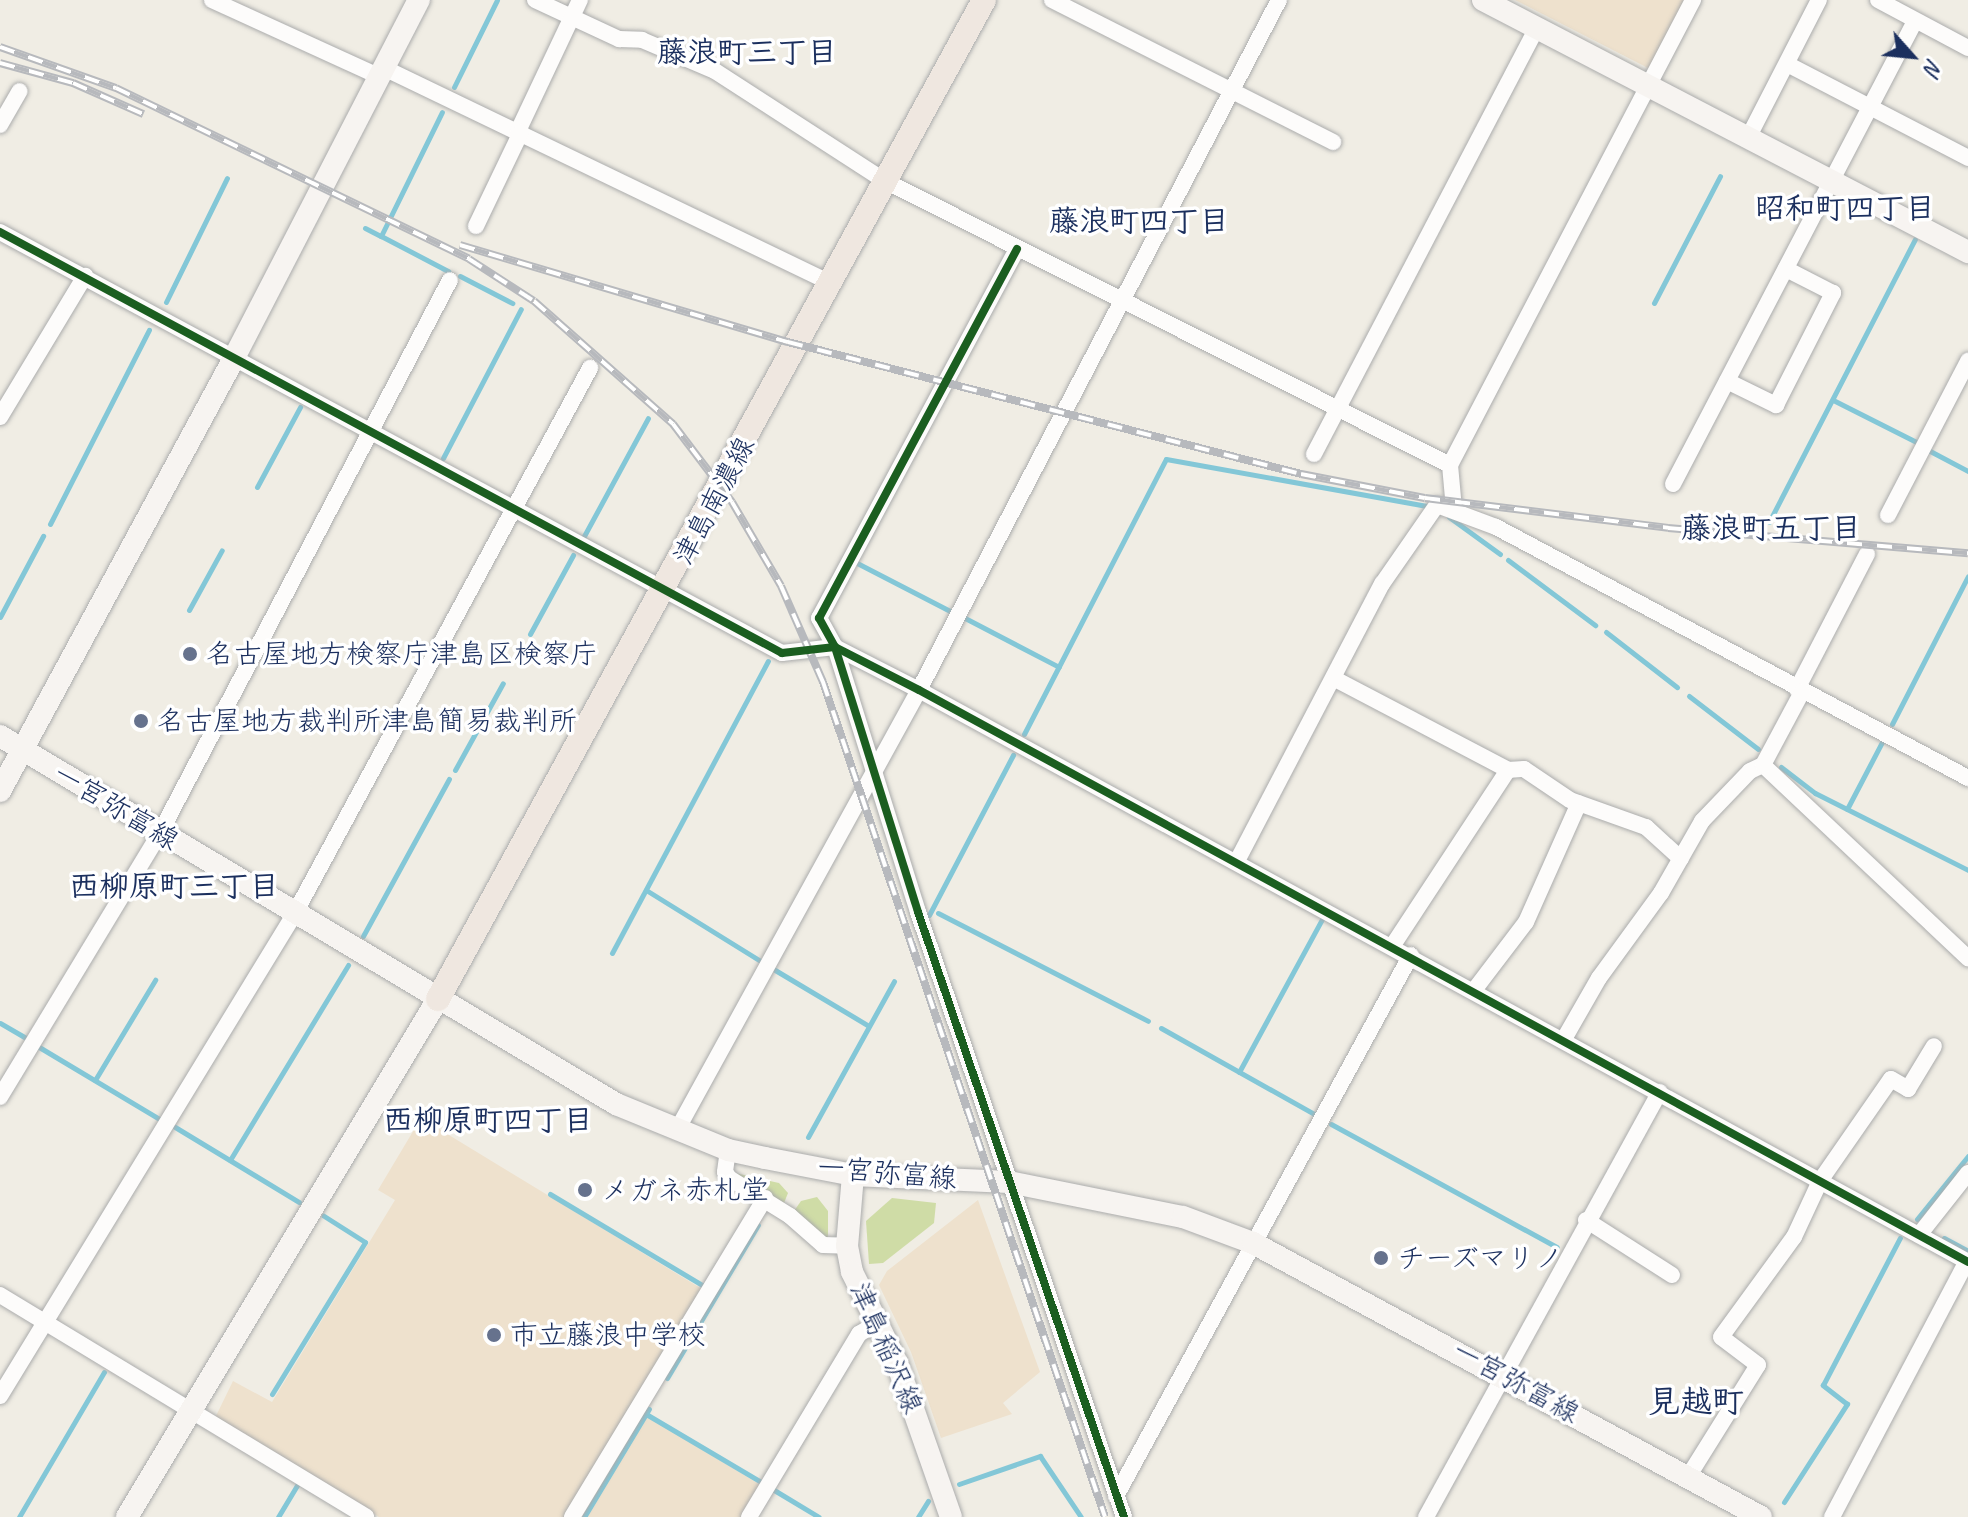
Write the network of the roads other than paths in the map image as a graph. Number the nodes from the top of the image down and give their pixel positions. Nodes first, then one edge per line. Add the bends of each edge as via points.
1 (212, 0) edge
2 (419, 0) edge
3 (535, 0) edge
4 (580, 0) edge
5 (984, 0) edge
6 (1052, 0) edge
7 (1279, 0) edge
8 (1483, 0) edge
9 (1693, 0) edge
10 (1819, 0) edge
11 (1878, 0) edge
12 (571, 16) junction
13 (1915, 21) junction
14 (1537, 28) junction
15 (1968, 48) edge
16 (1787, 64) junction
17 (382, 73) junction
18 (1649, 87) junction
19 (1231, 90) junction
20 (20, 91) dead end
21 (1869, 107) junction
22 (0, 125) edge
23 (519, 132) junction
24 (1748, 138) junction
25 (1333, 142) dead end
26 (1968, 158) edge
27 (885, 181) junction
28 (1831, 181) junction
29 (476, 226) dead end
30 (0, 232) edge
31 (1017, 249) junction
32 (1968, 252) edge
33 (1786, 269) junction
34 (85, 276) junction
35 (450, 280) dead end
36 (831, 283) junction
37 (1121, 302) junction
38 (234, 358) junction
39 (1968, 361) edge
40 (590, 368) dead end
41 (1727, 381) junction
42 (1338, 409) junction
43 (0, 417) edge
44 (371, 433) junction
45 (1314, 454) dead end
46 (1450, 465) junction
47 (1673, 484) dead end
48 (513, 508) junction
49 (1454, 509) junction
50 (1888, 515) dead end
51 (1867, 554) dead end
52 (664, 592) junction
53 (835, 647) junction
54 (1335, 679) junction
55 (919, 690) junction
56 (1800, 691) junction
57 (0, 736) edge
58 (24, 751) junction
59 (1763, 765) junction
60 (1508, 770) junction
61 (873, 773) junction
62 (1968, 778) edge
63 (0, 791) edge
64 (1579, 803) junction
65 (160, 833) junction
66 (1681, 859) junction
67 (1237, 861) junction
68 (295, 913) junction
69 (1393, 945) junction
70 (1411, 955) junction
71 (1968, 958) edge
72 (1475, 989) junction
73 (438, 999) junction
74 (1564, 1039) junction
75 (1934, 1046) dead end
76 (1660, 1092) junction
77 (0, 1097) edge
78 (677, 1130) junction
79 (728, 1150) junction
80 (1968, 1173) edge
81 (853, 1175) junction
82 (1820, 1181) junction
83 (1009, 1182) junction
84 (765, 1198) junction
85 (1586, 1220) junction
86 (1919, 1235) junction
87 (1253, 1243) junction
88 (847, 1246) junction
89 (1968, 1262) edge
90 (1672, 1275) dead end
91 (0, 1295) edge
92 (45, 1322) junction
93 (878, 1322) junction
94 (1502, 1375) junction
95 (0, 1396) edge
96 (190, 1413) junction
97 (1688, 1477) junction
98 (1116, 1496) junction
99 (127, 1517) edge
100 (366, 1517) edge
101 (572, 1517) edge
102 (749, 1517) edge
103 (951, 1517) edge
104 (1124, 1517) edge
105 (1426, 1517) edge
106 (1761, 1517) edge
107 (1832, 1517) edge

1 - 17 street
2 - 17 main road
3 - 12 street
4 - 12 street
5 - 27 main road, 津島南濃線
6 - 19 street
7 - 19 street
8 - 14 main road
9 - 18 street
10 - 16 street
11 - 13 street
12 - 23 street
12 - 27 street via 619,39 642,40 715,71
13 - 15 street
13 - 21 street
14 - 18 main road
14 - 42 street
16 - 21 street
16 - 24 street
17 - 23 street
17 - 38 main road
18 - 24 main road
18 - 46 street
19 - 25 street
19 - 37 street
20 - 22 street
21 - 26 street
21 - 28 street
23 - 29 street
23 - 36 street
24 - 28 main road
27 - 31 street
27 - 36 main road, 津島南濃線
28 - 32 main road
28 - 33 street
30 - 34 street
31 - 37 street
31 - 53 street via 819,618
33 - 41 street
33 - 41 street via 1833,293 1776,405
34 - 38 street
34 - 43 street
35 - 44 street
36 - 52 main road, 津島南濃線
37 - 42 street
37 - 55 street
38 - 44 street
38 - 58 main road
39 - 50 street
40 - 48 street
41 - 47 street
42 - 45 street
42 - 46 street
44 - 48 street
44 - 65 street
46 - 49 street
48 - 52 street
48 - 68 street
49 - 54 street via 1437,505 1430,512 1382,584
49 - 56 street
51 - 56 street
52 - 53 street via 782,653
52 - 73 main road, 津島南濃線
53 - 55 street
53 - 61 street
54 - 60 street
54 - 67 street
55 - 61 street
55 - 67 street
56 - 59 street
56 - 62 street
57 - 58 main road, 一宮弥富線
58 - 63 main road
58 - 65 main road, 一宮弥富線
59 - 66 street via 1750,771 1702,821
59 - 71 street
60 - 64 street via 1524,769
60 - 69 street
61 - 78 street
61 - 83 street
64 - 66 street via 1646,827
64 - 72 street via 1526,922
65 - 68 main road, 一宮弥富線
65 - 77 street
66 - 74 street
67 - 69 street
68 - 73 main road, 一宮弥富線
68 - 92 street
69 - 70 street
70 - 72 street
70 - 87 street
72 - 74 street
73 - 78 main road, 一宮弥富線 via 556,1072
73 - 96 main road
74 - 76 street
75 - 82 street via 1908,1089 1891,1079
76 - 82 street
76 - 85 street
78 - 79 main road, 一宮弥富線
79 - 81 main road, 一宮弥富線
79 - 84 street via 725,1172
80 - 86 street
81 - 83 main road, 一宮弥富線
81 - 88 main road, 津島稲沢線
82 - 86 street
82 - 97 street via 1794,1237 1721,1337 1758,1365
83 - 87 main road, 一宮弥富線 via 1124,1201
83 - 98 street
84 - 88 street via 823,1245
84 - 101 street
85 - 90 street
85 - 94 street
86 - 89 street
87 - 94 main road, 一宮弥富線
87 - 98 street
88 - 93 main road, 津島稲沢線 via 852,1272
89 - 107 street
91 - 92 street
92 - 95 street
92 - 96 street
93 - 102 street via 859,1334
93 - 103 main road, 津島稲沢線
94 - 97 main road, 一宮弥富線
94 - 105 street
96 - 99 main road
96 - 100 street
97 - 106 main road, 一宮弥富線
98 - 104 street

